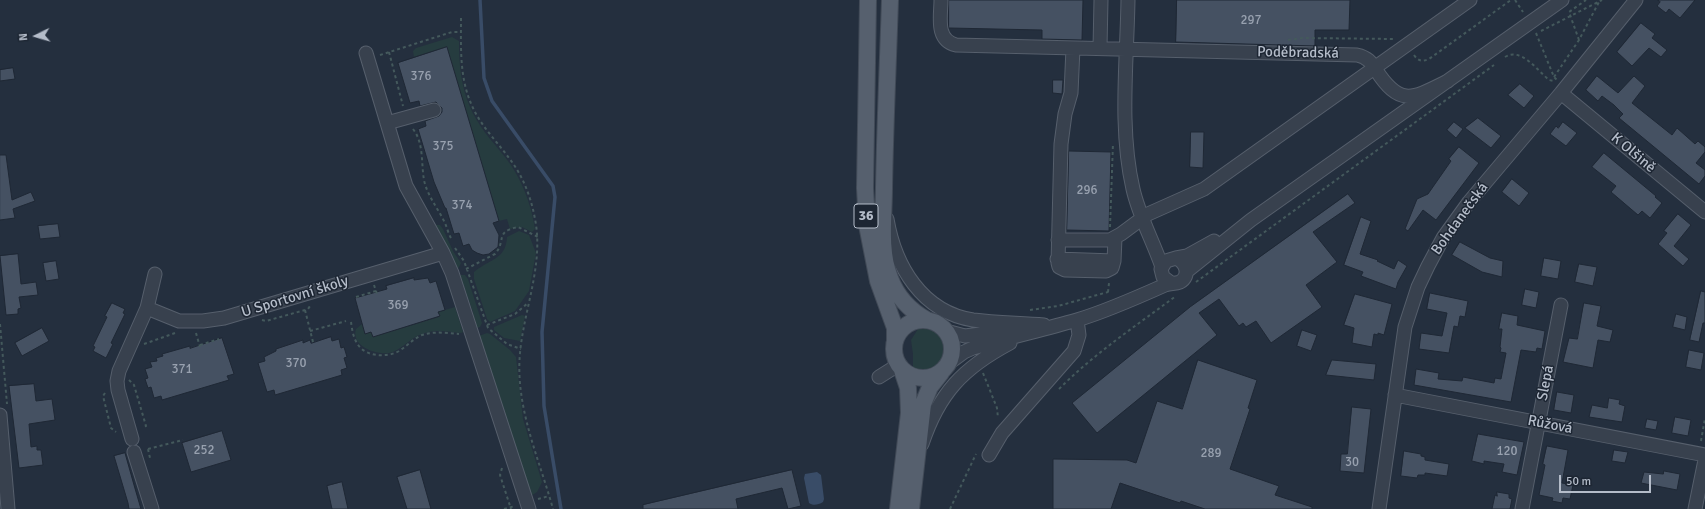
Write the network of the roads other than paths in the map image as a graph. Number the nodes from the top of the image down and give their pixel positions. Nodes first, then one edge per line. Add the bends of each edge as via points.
1 (868, 0) edge
2 (890, 0) edge
3 (941, 0) edge
4 (1101, 0) edge
5 (1128, 0) edge
6 (1470, 0) edge
7 (1562, 0) edge
8 (1636, 0) edge
9 (1073, 48) junction
10 (1100, 48) junction
11 (1127, 49) junction
12 (367, 56) road end
13 (1375, 68) junction
14 (1448, 81) junction
15 (1561, 93) junction
16 (434, 110) dead end
17 (387, 123) junction
18 (884, 199) junction
19 (1276, 203) junction
20 (1705, 212) edge
21 (1142, 217) junction
22 (1113, 239) junction
23 (1058, 240) junction
24 (443, 253) junction
25 (1175, 258) junction
26 (1162, 270) junction
27 (1186, 272) junction
28 (155, 274) dead end
29 (1171, 283) junction
30 (1561, 305) dead end
31 (1118, 306) junction
32 (147, 308) junction
33 (927, 320) junction
34 (1077, 320) junction
35 (1055, 325) junction
36 (946, 331) junction
37 (895, 341) junction
38 (900, 368) junction
39 (945, 368) junction
40 (879, 377) dead end
41 (1395, 395) junction
42 (0, 415) edge
43 (1538, 423) junction
44 (132, 439) dead end
45 (1702, 450) edge
46 (134, 452) road end
47 (988, 455) road end
48 (1705, 460) edge
49 (915, 475) junction
50 (8, 509) edge
51 (152, 509) edge
52 (529, 509) edge
53 (898, 509) edge
54 (911, 509) edge
55 (1379, 509) edge
56 (1522, 509) edge
57 (1695, 509) edge

1 - 37 main road, 36 via 866,219 873,262 893,322
2 - 18 main road, 36
3 - 9 street, Poděbradská via 942,34 951,44
4 - 10 street
5 - 11 street
6 - 13 street
7 - 14 street, Poděbradská
8 - 15 street, Bohdanečská
9 - 10 street, Poděbradská
9 - 23 street via 1071,93 1061,144
10 - 11 street, Poděbradská
11 - 13 street, Poděbradská via 1357,55 1368,59
11 - 21 street via 1126,150 1133,191
12 - 17 street
13 - 14 street, Poděbradská via 1390,89 1406,96 1419,94
13 - 21 street via 1215,182
14 - 19 street, Poděbradská
15 - 20 street, K Olšině
15 - 41 street, Bohdanečská via 1470,202 1435,252 1418,287 1407,320
16 - 17 street
17 - 24 street via 406,186
18 - 33 main road, 36 via 884,244 889,277 902,301
18 - 35 street via 889,230 897,256 914,286 931,302 952,314 973,320
19 - 25 street, Poděbradská via 1195,252 1183,258
19 - 27 street, Poděbradská
21 - 22 street
21 - 25 street via 1158,244
21 - 26 street
22 - 23 street
22 - 23 street via 1112,266 1058,259
24 - 32 street, U Sportovní školy via 224,318 179,321
24 - 52 street via 452,273
25 - 26 street via 1166,261
25 - 27 street via 1183,263
26 - 29 street via 1164,279
26 - 31 street via 1156,278
27 - 29 street via 1182,280
28 - 32 street
29 - 31 street
30 - 43 street, Slepá
31 - 34 street
32 - 44 street via 119,371 117,382
33 - 36 main road, 36
33 - 37 main road via 907,325 897,334
34 - 35 street
34 - 47 street via 1079,340 1074,351 1002,433
35 - 36 street via 972,335
35 - 39 street via 973,348
35 - 49 street via 994,352 954,383 930,424
36 - 39 main road via 952,343 951,357
37 - 38 main road, 36 via 893,353
38 - 39 main road via 907,375 921,379 935,376
38 - 40 street
38 - 53 main road, 36 via 909,398
39 - 49 main road via 930,387 923,404
41 - 43 street, Růžová
41 - 55 street, Bohdanečská
42 - 50 street
43 - 45 street, Růžová
43 - 56 street, Slepá
46 - 51 street
48 - 57 street
49 - 54 main road

